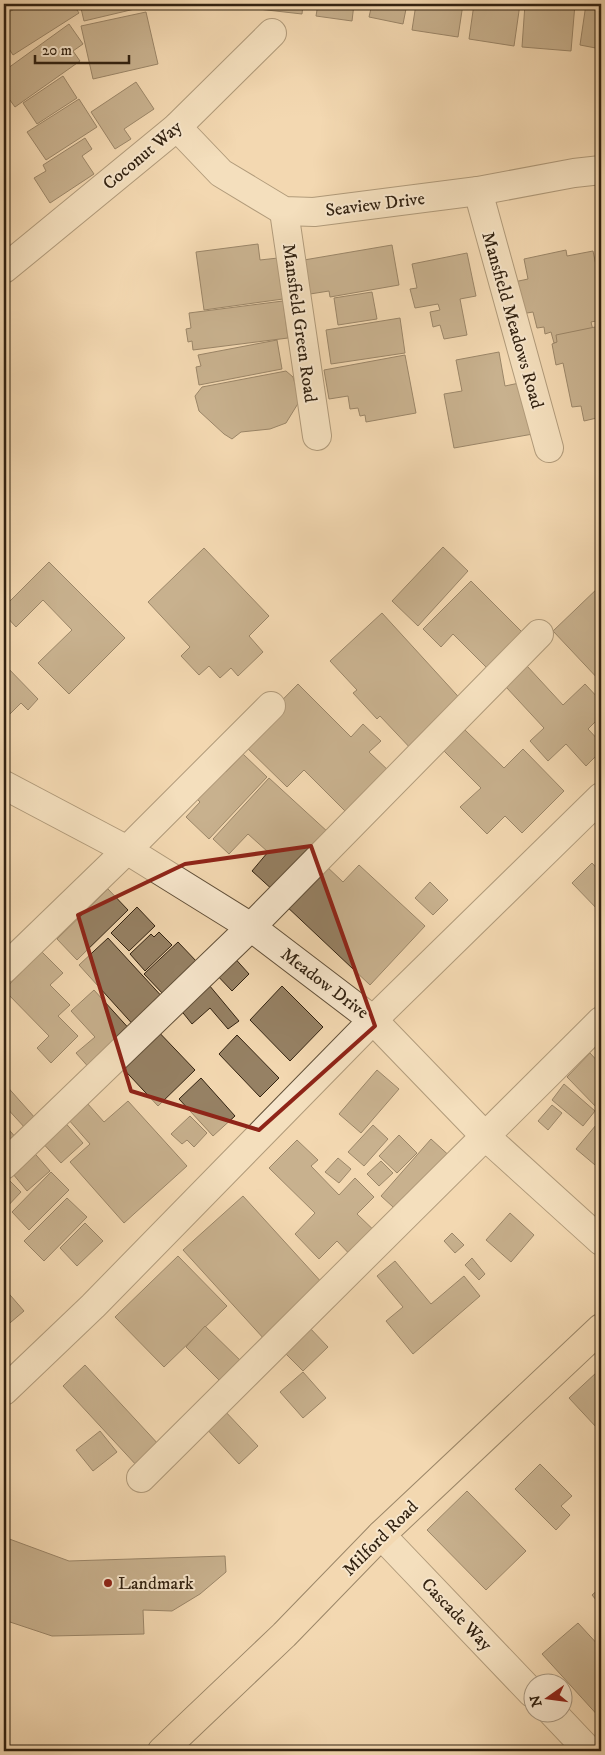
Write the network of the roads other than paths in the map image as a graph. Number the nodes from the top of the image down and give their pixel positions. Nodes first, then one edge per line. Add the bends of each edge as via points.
1 (272, 33) dead end
2 (177, 127) junction
3 (601, 170) edge
4 (478, 191) junction
5 (284, 211) junction
6 (5, 259) edge
7 (317, 436) dead end
8 (549, 448) dead end
9 (539, 634) dead end
10 (271, 706) dead end
11 (4, 785) edge
12 (601, 797) edge
13 (127, 850) junction
14 (251, 927) junction
15 (4, 969) edge
16 (374, 1020) junction
17 (601, 1021) edge
18 (485, 1136) junction
19 (4, 1165) edge
20 (601, 1241) edge
21 (601, 1328) edge
22 (4, 1391) edge
23 (141, 1478) dead end
24 (381, 1535) junction
25 (522, 1683) edge
26 (561, 1722) edge
27 (162, 1751) edge
28 (589, 1751) edge

1 - 2 street, Coconut Way
2 - 5 street, Seaview Drive via 221,174
2 - 6 street, Coconut Way
3 - 4 street, Seaview Drive
4 - 5 street, Seaview Drive via 314,212
4 - 8 street, Mansfield Meadows Road
5 - 7 street, Mansfield Green Road
9 - 14 street
10 - 13 street
11 - 13 street, Meadow Drive
12 - 16 street
13 - 14 street, Meadow Drive
13 - 15 street
14 - 16 street, Meadow Drive
14 - 19 street
16 - 18 street, Meadow Drive
16 - 22 street via 93,1306
17 - 18 street
18 - 20 street, Meadow Drive
18 - 23 street
21 - 24 main road, Milford Road
24 - 25 street, Cascade Way
24 - 27 main road, Milford Road via 284,1635
26 - 28 street

